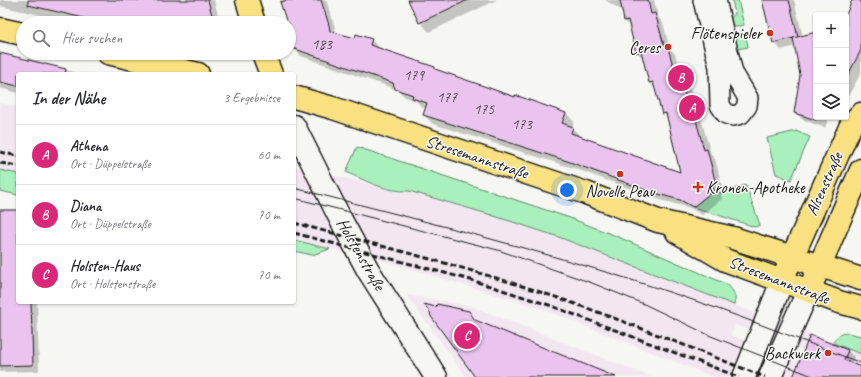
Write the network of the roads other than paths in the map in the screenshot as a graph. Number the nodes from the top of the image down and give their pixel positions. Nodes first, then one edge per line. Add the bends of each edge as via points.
1 (247, 0) edge
2 (703, 0) edge
3 (716, 0) edge
4 (252, 16) edge
5 (0, 29) edge
6 (16, 32) edge
7 (138, 60) edge
8 (266, 60) edge
9 (189, 72) edge
10 (270, 72) edge
11 (296, 98) edge
12 (861, 114) edge
13 (296, 130) edge
14 (861, 170) edge
15 (658, 221) junction
16 (792, 257) junction
17 (819, 266) junction
18 (861, 279) edge
19 (782, 281) junction
20 (808, 291) junction
21 (861, 308) edge
22 (436, 377) edge
23 (744, 377) edge
24 (770, 377) edge

1 - 4 main road
2 - 3 street via 726,72
5 - 6 main road
7 - 9 main road
8 - 10 main road
11 - 15 main road, Stresemannstraße via 572,188
12 - 16 main road, Alsenstraße via 851,125
13 - 22 main road, Holstenstraße via 368,270
14 - 17 main road, Alsenstraße
15 - 16 main road, Stresemannstraße via 733,238
15 - 19 main road, Stresemannstraße via 725,260
16 - 17 main road, Stresemannstraße
16 - 19 main road, Alsenstraße
17 - 18 main road, Stresemannstraße
17 - 20 main road, Alsenstraße
19 - 20 main road, Stresemannstraße
19 - 23 main road
20 - 21 main road, Stresemannstraße
20 - 24 main road

